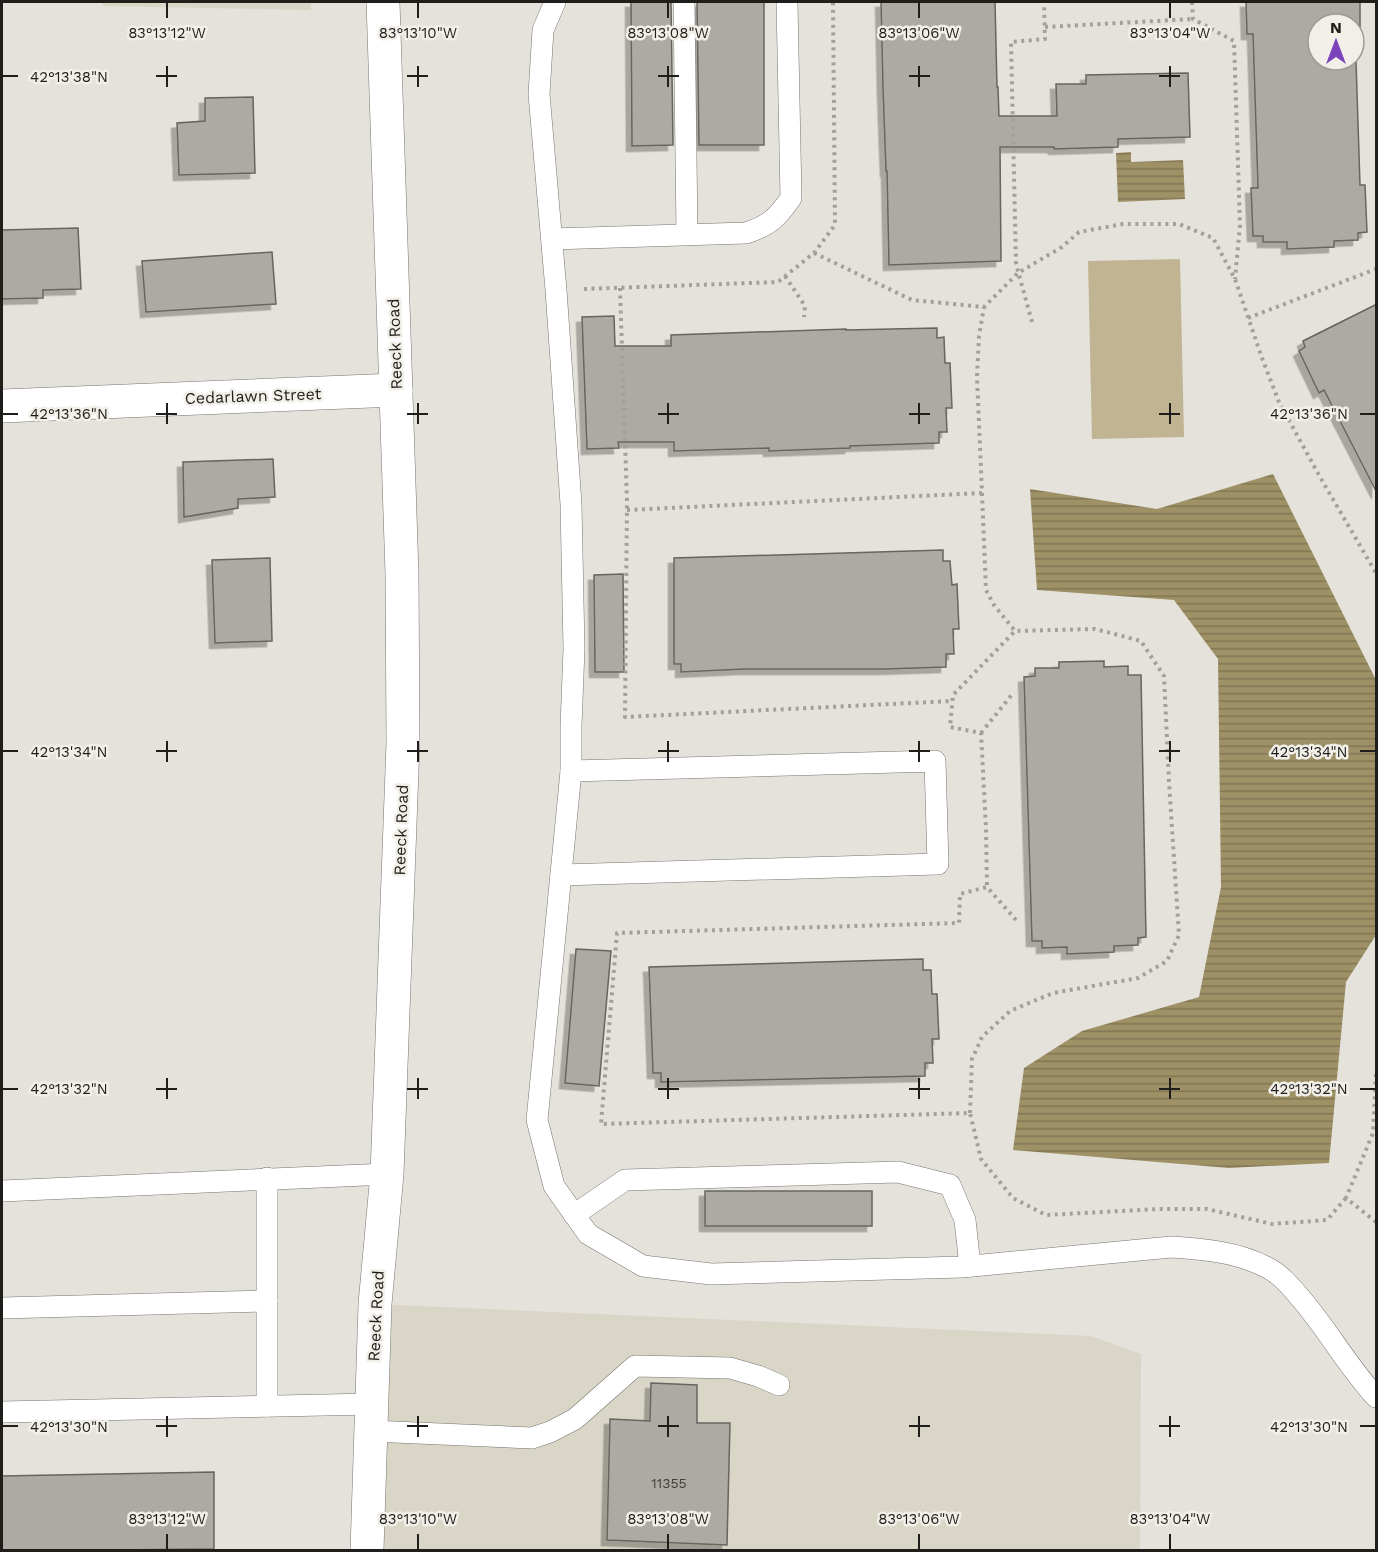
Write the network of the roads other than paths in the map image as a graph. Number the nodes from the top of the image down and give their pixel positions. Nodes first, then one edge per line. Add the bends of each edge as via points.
1 (383, 2) edge
2 (555, 2) edge
3 (684, 2) edge
4 (787, 2) edge
5 (687, 234) junction
6 (552, 239) junction
7 (396, 390) junction
8 (2, 406) edge
9 (571, 771) junction
10 (561, 875) junction
11 (387, 1174) junction
12 (267, 1178) junction
13 (2, 1191) edge
14 (574, 1215) junction
15 (970, 1266) junction
16 (267, 1300) junction
17 (2, 1308) edge
18 (779, 1385) dead end
19 (1377, 1397) edge
20 (267, 1406) junction
21 (2, 1412) edge
22 (371, 1418) junction
23 (367, 1551) edge

1 - 7 street, Reeck Road
2 - 6 lane via 543,30 539,94
3 - 5 lane
4 - 5 lane via 791,198 779,215 755,230
5 - 6 lane
6 - 9 lane via 571,504
7 - 8 street, Cedarlawn Street
7 - 11 street, Reeck Road via 403,743
9 - 10 lane
9 - 10 lane via 935,760 938,864
10 - 14 lane via 537,1120 554,1186
11 - 12 lane
11 - 22 street, Reeck Road via 375,1304
12 - 13 lane
12 - 16 lane
14 - 15 lane via 588,1234 643,1266 711,1274
14 - 15 lane via 625,1180 898,1172 950,1185 965,1220
15 - 19 lane via 1171,1247 1236,1255 1267,1267 1290,1285
16 - 17 lane
16 - 20 lane
18 - 22 lane via 730,1368 635,1366 575,1419 531,1438
20 - 21 lane
20 - 22 lane
22 - 23 street, Reeck Road

